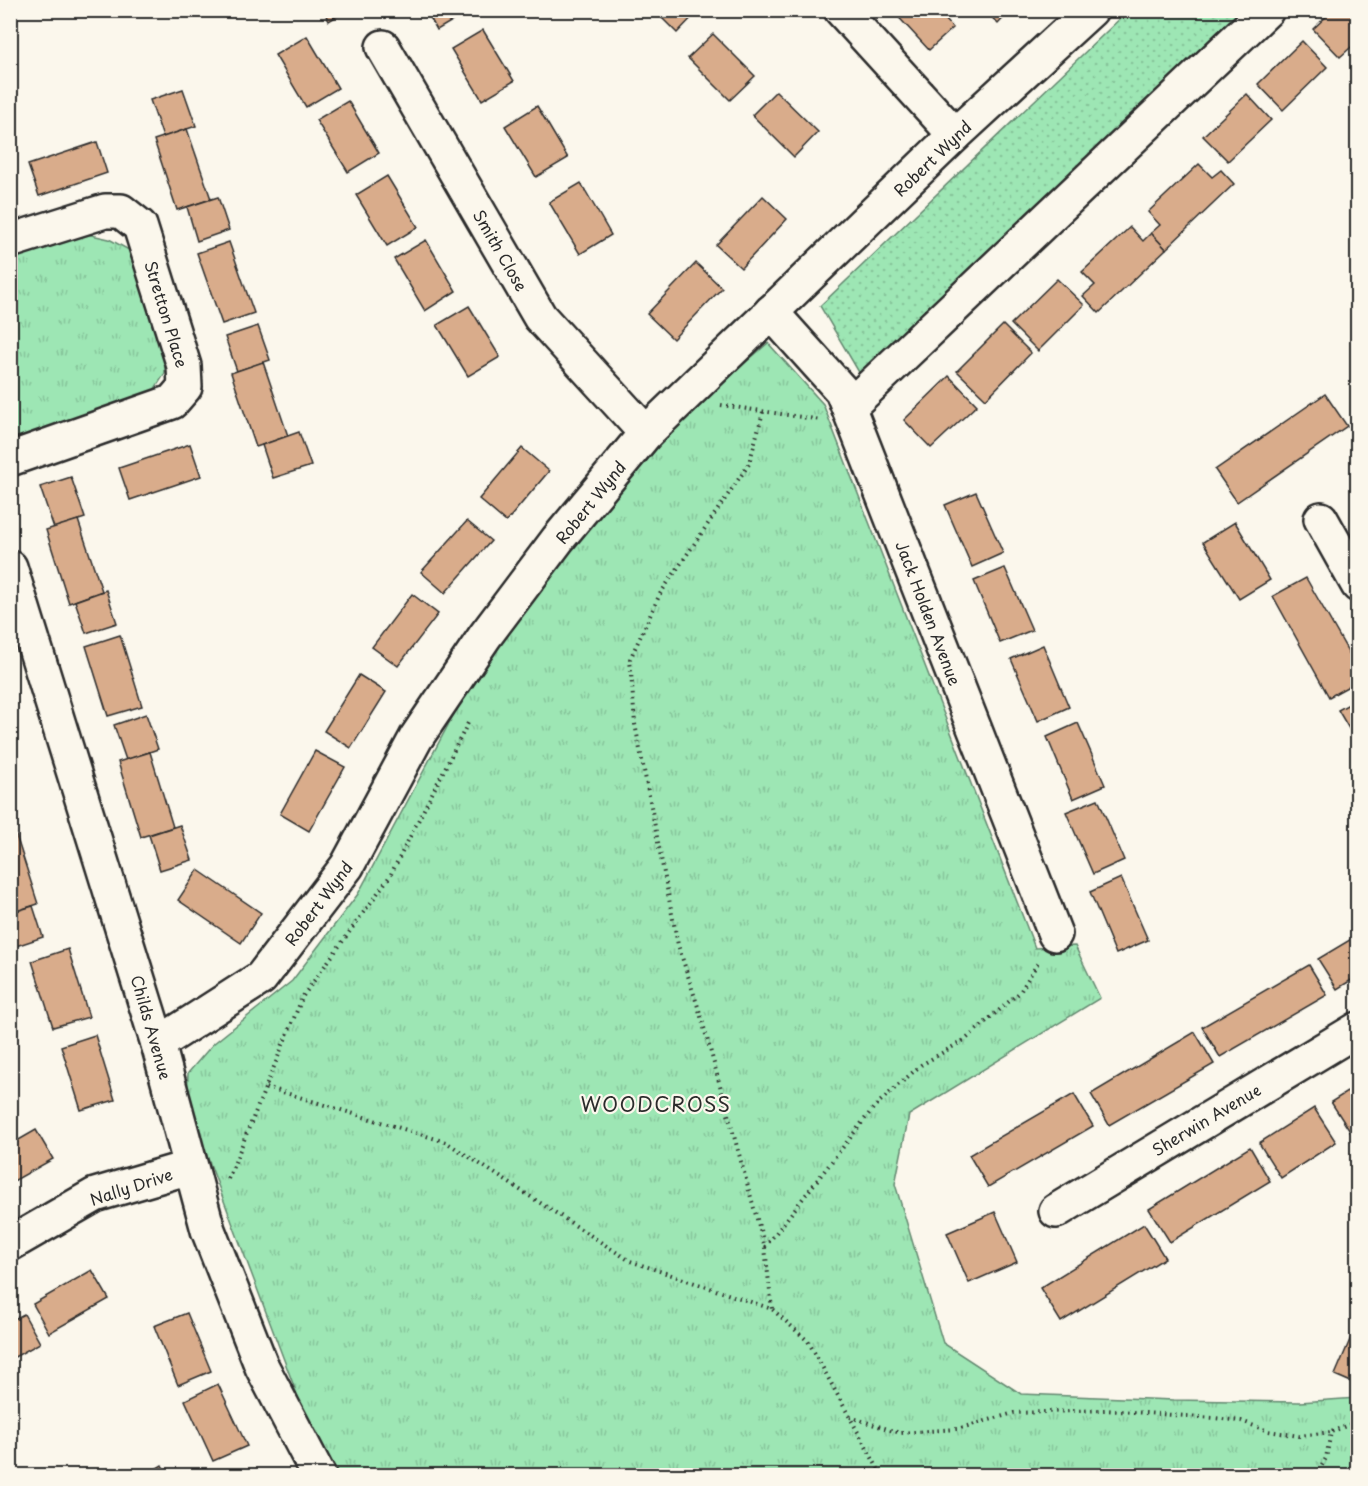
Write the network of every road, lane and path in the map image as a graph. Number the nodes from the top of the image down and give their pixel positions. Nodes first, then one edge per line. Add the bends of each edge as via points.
1 (841, 10) edge
2 (1091, 10) edge
3 (1267, 10) edge
4 (383, 47) dead end
5 (955, 135) junction
6 (10, 241) edge
7 (771, 312) junction
8 (712, 404) dead end
9 (763, 411) junction
10 (853, 416) junction
11 (646, 433) junction
12 (10, 459) edge
13 (1321, 519) dead end
14 (10, 567) edge
15 (1358, 585) edge
16 (470, 717) dead end
17 (1055, 934) joint
18 (1358, 1029) edge
19 (158, 1044) junction
20 (266, 1087) junction
21 (190, 1167) junction
22 (226, 1186) dead end
23 (1056, 1211) dead end
24 (10, 1244) edge
25 (765, 1248) junction
26 (772, 1309) junction
27 (849, 1417) junction
28 (1358, 1421) edge
29 (1331, 1432) junction
30 (319, 1476) edge
31 (882, 1476) edge
32 (1316, 1476) edge

1 - 5 street
2 - 5 street, Robert Wynd
3 - 10 street
4 - 11 street, Smith Close via 540,317
5 - 7 street, Robert Wynd
6 - 12 street, Stretton Place via 105,211 121,211 140,226 184,366 185,387 172,402
7 - 10 street, Jack Holden Avenue via 843,390
7 - 11 street, Robert Wynd
8 - 9 path
9 - 10 path
9 - 25 path via 749,464 660,594 630,659 635,724 678,945
10 - 17 street, Jack Holden Avenue
11 - 19 street, Robert Wynd via 558,539 485,636 416,738 347,866 261,978
13 - 15 street
14 - 19 street, Childs Avenue
16 - 20 path via 390,876 303,996
17 - 25 path via 1020,992 966,1040 921,1065 875,1106
18 - 23 street, Sherwin Avenue
19 - 21 street, Childs Avenue
20 - 22 path
20 - 26 path via 446,1142 630,1261
21 - 24 street, Nally Drive via 96,1195
21 - 30 street, Childs Avenue via 208,1230 261,1367
25 - 26 path
26 - 27 path via 808,1341
27 - 29 path via 900,1433 957,1429 1014,1413 1105,1410 1241,1421 1299,1436
27 - 31 path
28 - 29 path
29 - 32 path via 1326,1458

